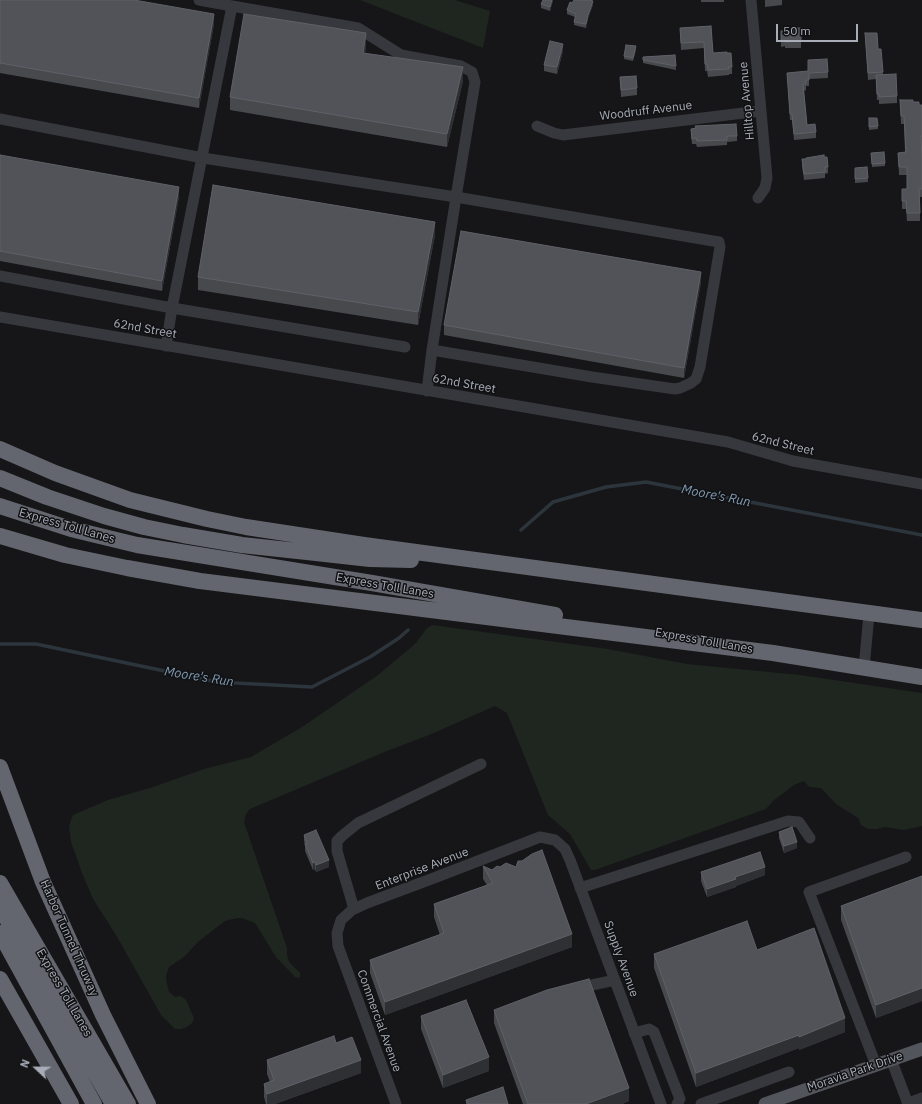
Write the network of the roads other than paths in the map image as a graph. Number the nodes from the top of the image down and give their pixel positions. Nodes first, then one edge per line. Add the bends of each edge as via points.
1 (199, 0) edge
2 (751, 0) edge
3 (232, 6) junction
4 (760, 110) junction
5 (0, 119) edge
6 (537, 126) dead end
7 (203, 158) junction
8 (456, 197) junction
9 (758, 198) dead end
10 (0, 276) edge
11 (172, 308) junction
12 (0, 317) edge
13 (166, 346) junction
14 (405, 347) dead end
15 (432, 350) junction
16 (427, 391) junction
17 (0, 449) edge
18 (0, 478) edge
19 (922, 484) edge
20 (0, 506) edge
21 (0, 536) edge
22 (463, 559) junction
23 (869, 614) junction
24 (922, 620) edge
25 (773, 653) junction
26 (864, 668) junction
27 (922, 677) edge
28 (481, 764) dead end
29 (0, 767) edge
30 (540, 837) joint
31 (810, 838) dead end
32 (906, 857) dead end
33 (0, 883) edge
34 (580, 888) junction
35 (0, 907) edge
36 (354, 909) junction
37 (0, 933) edge
38 (338, 946) joint
39 (0, 979) edge
40 (615, 980) junction
41 (570, 990) edge
42 (634, 1033) junction
43 (922, 1048) edge
44 (891, 1059) junction
45 (876, 1065) junction
46 (789, 1072) dead end
47 (922, 1098) edge
48 (789, 1100) edge
49 (679, 1103) edge
50 (908, 1103) edge
51 (71, 1104) edge
52 (94, 1104) edge
53 (113, 1104) edge
54 (128, 1104) edge
55 (148, 1104) edge
56 (396, 1104) edge
57 (661, 1104) edge
58 (701, 1104) edge
59 (765, 1104) edge

1 - 3 street
2 - 4 street, Hilltop Avenue
3 - 7 street
3 - 8 street via 358,28 401,55 461,66 472,72 476,82
4 - 6 street, Woodruff Avenue via 563,135
4 - 9 street, Hilltop Avenue via 766,178 765,188
5 - 7 street
7 - 8 street
7 - 11 street
8 - 15 street
8 - 15 street via 715,240 719,242 720,247 700,367 696,379 680,388 592,377
10 - 11 street
11 - 13 street
11 - 14 street
12 - 13 street, 62nd Street
13 - 16 street, 62nd Street
15 - 16 street
16 - 19 street, 62nd Street via 728,442 793,462
17 - 22 highway via 92,487 149,505 207,519
18 - 22 highway, Express Toll Lanes via 104,516 183,535 260,547 370,559
20 - 25 highway, Express Toll Lanes via 71,529 137,545
21 - 25 highway via 64,556 200,580
22 - 23 highway
23 - 24 highway
23 - 26 street
25 - 26 highway
26 - 27 highway
28 - 36 street via 358,823 342,836 337,842 337,851
29 - 55 highway, Harbor Tunnel Thruway via 43,882 103,1015
30 - 34 street, Supply Avenue via 555,840 565,849
30 - 36 street, Enterprise Avenue
31 - 34 street via 799,822 788,821
32 - 45 street via 809,892
33 - 54 highway, Express Toll Lanes
34 - 40 street, Supply Avenue
35 - 53 highway
36 - 38 street, Enterprise Avenue via 339,923
37 - 52 highway
38 - 56 street, Commercial Avenue
39 - 51 highway
40 - 41 street
40 - 42 street, Supply Avenue
42 - 49 street via 649,1029 654,1032 680,1099
42 - 57 street, Supply Avenue
43 - 44 main road, Moravia Park Drive
44 - 45 main road, Moravia Park Drive
44 - 50 street
45 - 48 main road, Moravia Park Drive
46 - 58 street
47 - 50 street
48 - 59 main road, Moravia Park Drive

